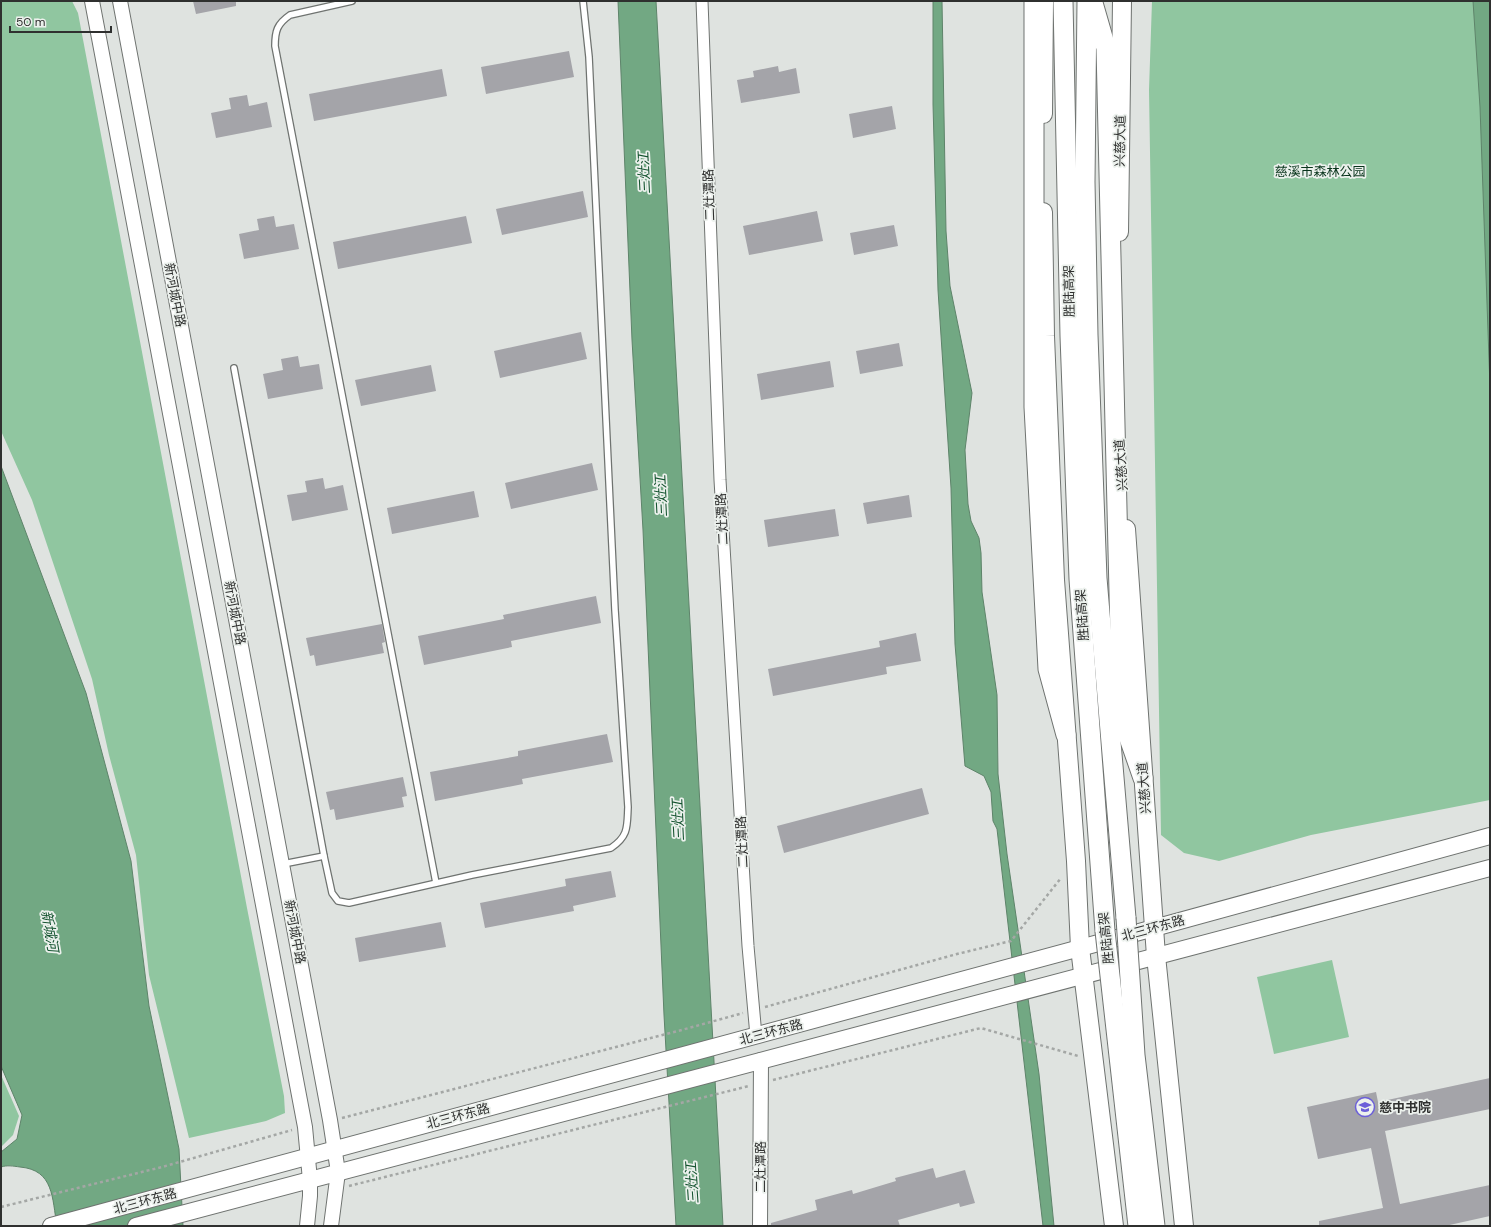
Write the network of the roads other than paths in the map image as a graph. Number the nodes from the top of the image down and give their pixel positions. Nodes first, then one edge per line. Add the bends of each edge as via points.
1 (92, 1) edge
2 (120, 1) edge
3 (352, 1) edge
4 (583, 1) edge
5 (702, 1) edge
6 (1034, 1) edge
7 (1044, 1) edge
8 (1063, 1) edge
9 (1087, 1) edge
10 (1092, 1) edge
11 (1122, 1) edge
12 (234, 368) dead end
13 (1066, 735) junction
14 (1143, 778) junction
15 (1490, 836) edge
16 (324, 856) junction
17 (282, 864) junction
18 (1490, 868) edge
19 (436, 883) junction
20 (1154, 928) junction
21 (1080, 948) junction
22 (1156, 956) junction
23 (1083, 975) junction
24 (756, 1036) junction
25 (762, 1060) junction
26 (335, 1149) junction
27 (308, 1156) junction
28 (338, 1172) junction
29 (310, 1180) junction
30 (51, 1226) edge
31 (136, 1226) edge
32 (307, 1226) edge
33 (331, 1226) edge
34 (760, 1226) edge
35 (1114, 1226) edge
36 (1138, 1226) edge
37 (1155, 1226) edge
38 (1184, 1226) edge

1 - 27 street, 新河城中路 via 305,1127
2 - 17 street, 新河城中路
3 - 19 lane via 290,15 281,21 275,33 275,46
4 - 19 lane via 589,57 615,610 628,807 627,829 620,842 611,848
5 - 24 street, 二灶潭路 via 720,480 748,946
6 - 13 highway via 1034,407 1048,669
7 - 13 main road via 1045,336 1055,580
8 - 36 highway, 胜陆高架, bridge via 1070,336 1079,579 1105,931
9 - 37 highway, 胜陆高架, bridge via 1087,320 1097,578 1135,1055
10 - 14 highway via 1106,48 1122,718
11 - 14 main road, 兴慈大道 via 1117,403
12 - 16 lane
13 - 21 main road
14 - 20 main road, 兴慈大道
15 - 20 main road, 北三环东路
16 - 17 lane
16 - 19 lane via 332,893 338,901 349,903
17 - 26 street, 新河城中路
18 - 22 main road, 北三环东路
20 - 21 main road, 北三环东路
20 - 22 main road, 兴慈大道
21 - 23 main road
21 - 24 main road, 北三环东路
22 - 23 main road, 北三环东路
22 - 38 main road, 兴慈大道
23 - 25 main road, 北三环东路
23 - 35 main road
24 - 26 main road, 北三环东路
25 - 28 main road, 北三环东路
25 - 34 street, 二灶潭路
26 - 27 main road, 北三环东路
26 - 28 street, 新河城中路
27 - 29 street, 新河城中路
27 - 30 main road, 北三环东路
28 - 29 main road, 北三环东路
28 - 33 street, 新河城中路
29 - 31 main road, 北三环东路
29 - 32 street, 新河城中路

